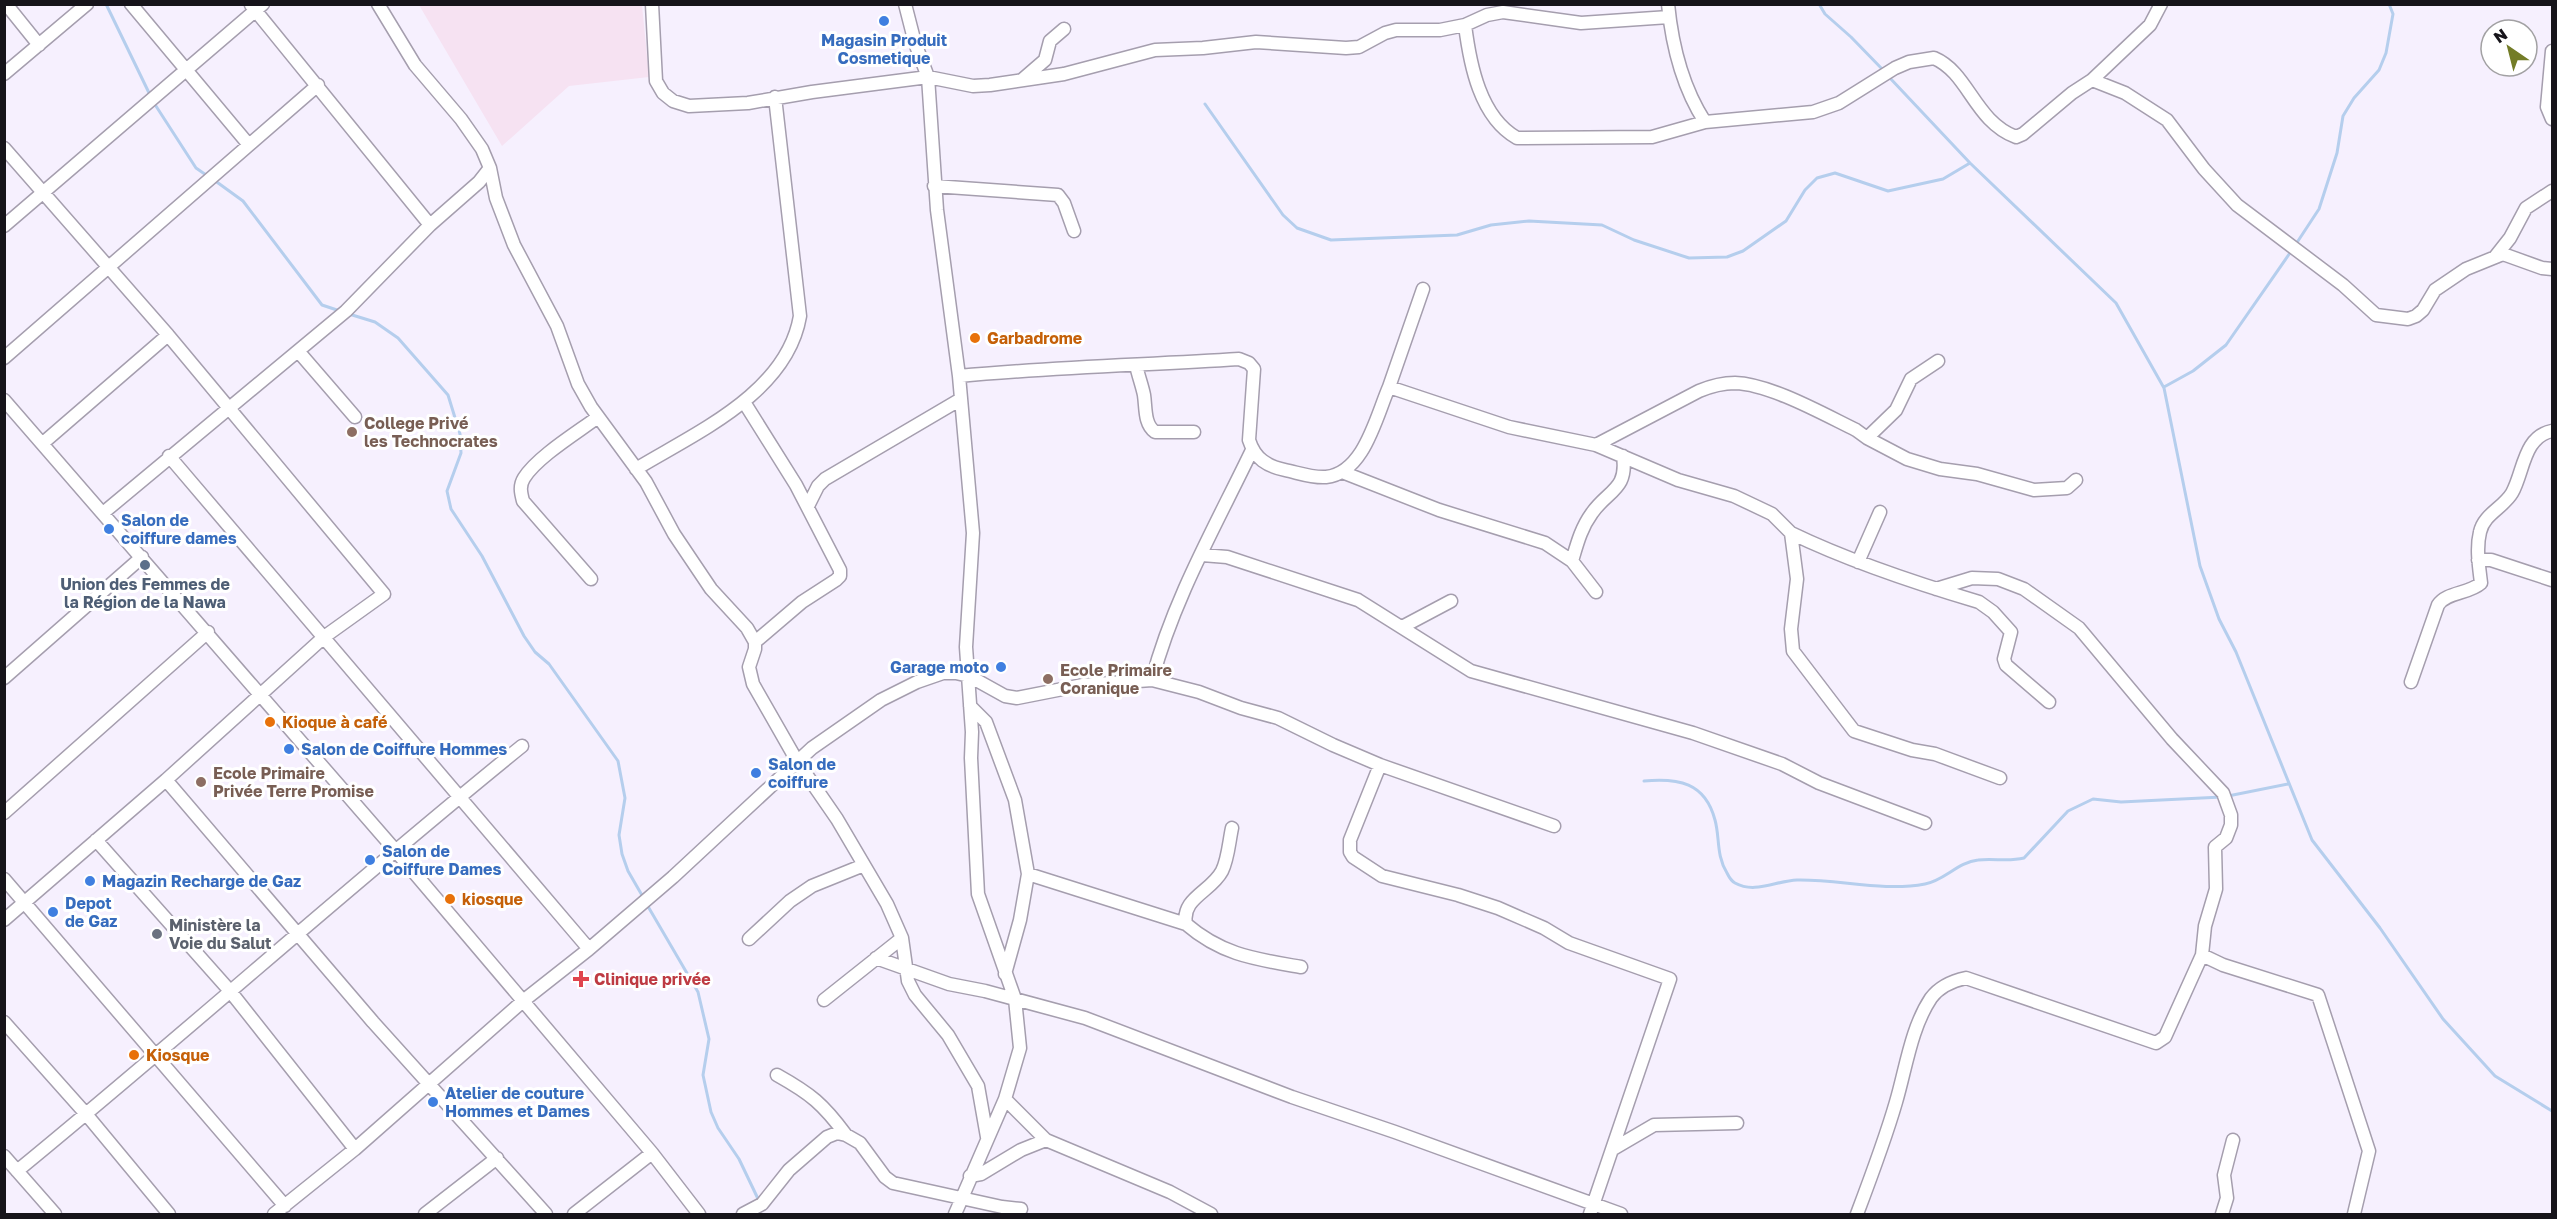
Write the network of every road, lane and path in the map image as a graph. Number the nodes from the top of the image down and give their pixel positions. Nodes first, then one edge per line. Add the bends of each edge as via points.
1 (6, 4) edge
2 (87, 4) edge
3 (131, 4) edge
4 (378, 4) edge
5 (652, 4) edge
6 (905, 4) edge
7 (2162, 4) edge
8 (256, 6) edge
9 (1669, 11) edge
10 (1465, 25) junction
11 (1064, 29) dead end
12 (39, 45) junction
13 (2553, 51) edge
14 (187, 69) junction
15 (4, 74) edge
16 (928, 77) junction
17 (1023, 79) junction
18 (2092, 80) junction
19 (318, 85) junction
20 (775, 97) junction
21 (2553, 119) edge
22 (1705, 122) junction
23 (249, 145) junction
24 (4, 148) edge
25 (490, 168) junction
26 (934, 186) junction
27 (2553, 191) edge
28 (44, 194) junction
29 (430, 225) junction
30 (4, 226) edge
31 (1074, 231) dead end
32 (2495, 257) junction
33 (108, 267) junction
34 (2553, 269) edge
35 (1423, 289) dead end
36 (168, 335) junction
37 (298, 351) junction
38 (4, 358) edge
39 (1938, 361) dead end
40 (1136, 366) junction
41 (959, 376) junction
42 (1389, 387) junction
43 (961, 399) junction
44 (4, 400) edge
45 (744, 402) junction
46 (228, 407) junction
47 (355, 417) dead end
48 (598, 417) junction
49 (2553, 431) edge
50 (1194, 432) dead end
51 (1867, 438) junction
52 (43, 443) junction
53 (1596, 445) junction
54 (1252, 450) junction
55 (169, 456) junction
56 (1623, 456) junction
57 (636, 469) junction
58 (1342, 472) junction
59 (2076, 480) dead end
60 (808, 506) junction
61 (1880, 512) dead end
62 (103, 513) junction
63 (1791, 532) junction
64 (1202, 555) junction
65 (142, 557) junction
66 (2478, 560) junction
67 (1572, 561) junction
68 (1858, 562) junction
69 (591, 579) dead end
70 (2553, 580) edge
71 (1936, 589) junction
72 (1596, 592) dead end
73 (1451, 601) dead end
74 (1402, 627) junction
75 (208, 632) junction
76 (324, 637) junction
77 (755, 642) junction
78 (969, 676) junction
79 (4, 678) edge
80 (1152, 680) junction
81 (2411, 682) dead end
82 (261, 695) junction
83 (2049, 702) dead end
84 (970, 706) junction
85 (522, 746) dead end
86 (796, 761) junction
87 (1380, 765) junction
88 (2000, 778) dead end
89 (166, 780) junction
90 (459, 797) junction
91 (4, 813) edge
92 (1925, 823) dead end
93 (1554, 826) dead end
94 (1232, 828) dead end
95 (96, 840) junction
96 (395, 850) junction
97 (864, 865) junction
98 (1028, 874) junction
99 (4, 879) edge
100 (24, 903) junction
101 (4, 920) edge
102 (1186, 924) junction
103 (297, 932) junction
104 (902, 938) junction
105 (749, 939) dead end
106 (589, 949) junction
107 (2202, 955) junction
108 (876, 958) junction
109 (904, 967) junction
110 (1301, 967) dead end
111 (1005, 974) junction
112 (230, 991) junction
113 (1015, 999) junction
114 (824, 1000) dead end
115 (523, 1001) junction
116 (4, 1022) edge
117 (156, 1054) junction
118 (777, 1075) dead end
119 (430, 1085) junction
120 (1005, 1099) junction
121 (86, 1114) junction
122 (1737, 1123) dead end
123 (846, 1135) junction
124 (987, 1137) junction
125 (1046, 1140) junction
126 (2233, 1140) dead end
127 (355, 1149) junction
128 (1613, 1149) junction
129 (652, 1153) junction
130 (4, 1156) edge
131 (497, 1158) junction
132 (17, 1170) junction
133 (970, 1176) junction
134 (961, 1197) junction
135 (285, 1206) junction
136 (1021, 1209) dead end
137 (1593, 1209) edge
138 (760, 1212) edge
139 (55, 1215) edge
140 (170, 1215) edge
141 (274, 1215) edge
142 (425, 1215) edge
143 (546, 1215) edge
144 (574, 1215) edge
145 (699, 1215) edge
146 (743, 1215) edge
147 (955, 1215) edge
148 (1211, 1215) edge
149 (1621, 1215) edge
150 (1857, 1215) edge
151 (2222, 1215) edge
152 (2354, 1215) edge

1 - 12 street
2 - 12 street
3 - 14 street
4 - 25 street via 415,65 482,149
5 - 20 street via 656,81 673,101 689,106 748,103
6 - 16 street
7 - 18 street via 2150,25
8 - 14 street
8 - 19 street
9 - 10 street via 1581,23 1503,12
9 - 22 street via 1676,52
10 - 17 street via 1440,30 1396,30 1346,48 1256,42 1155,50 1064,74
10 - 22 street via 1469,59 1491,112 1503,130 1517,138 1652,137
11 - 17 street via 1050,41 1045,60
12 - 15 street
13 - 21 street via 2547,107
14 - 23 street
14 - 28 street
16 - 17 street via 973,86
16 - 20 street
16 - 26 street
18 - 22 street via 2016,137 1990,122 1950,69 1934,58 1894,68 1829,108 1796,115
18 - 32 street via 2125,93 2167,120 2237,205 2343,285 2376,315 2408,319 2416,316 2434,290 2466,269
19 - 23 street
19 - 29 street
20 - 45 street via 800,316 792,346 766,382
23 - 33 street
24 - 28 street
25 - 29 street
25 - 48 street via 496,198 514,244 557,326 578,384
26 - 31 street via 1058,195
26 - 41 street
27 - 32 street via 2526,208
28 - 30 street
28 - 33 street
29 - 37 street via 346,311
32 - 34 street via 2503,254
33 - 36 street
33 - 38 street
35 - 42 street
36 - 46 street
36 - 52 street
37 - 46 street
37 - 47 street
39 - 51 street via 1911,379 1902,402
40 - 41 street via 1043,368
40 - 50 street via 1152,430
40 - 54 street via 1239,359 1249,363 1254,369 1249,440
41 - 43 street
42 - 53 street via 1509,427
42 - 58 street via 1360,456
43 - 60 street via 825,479
43 - 78 street via 973,533 966,647
44 - 52 street
45 - 57 street
45 - 60 street
46 - 55 street
46 - 76 street via 384,594
48 - 57 street
48 - 69 street via 534,466 520,489 523,501
49 - 66 street via 2529,448 2511,495 2487,518 2480,532
51 - 53 street via 1774,392 1736,383 1699,391
51 - 59 street via 1918,463 2034,490 2067,488
52 - 62 street
53 - 56 street
54 - 58 street via 1270,467 1314,477
54 - 64 street
55 - 62 street
55 - 76 street
56 - 63 street via 1678,480 1749,502 1772,514
56 - 67 street via 1623,478 1581,530
57 - 77 street via 711,589
58 - 67 street via 1438,510 1545,543
60 - 77 street via 840,576
61 - 68 street
62 - 65 street
63 - 68 street
63 - 88 street via 1797,579 1791,629 1793,651 1854,731
64 - 74 street via 1227,557 1322,587 1358,600
64 - 80 street via 1160,646
65 - 75 street
65 - 79 street
66 - 70 street
66 - 81 street via 2481,583 2471,591 2441,600
67 - 72 street
68 - 71 street
71 - 83 street via 1979,602 1993,612 2011,632 2006,665
71 - 107 street via 1972,578 1998,579 2024,589 2049,606 2079,628 2223,793 2231,825 2226,838 2216,846 2216,889 2205,926
73 - 74 street
74 - 92 street via 1471,671 1693,733 1782,764 1828,787
75 - 82 street
75 - 91 street
76 - 82 street
76 - 90 street
77 - 86 street via 749,667 753,684
78 - 80 street via 1005,696 1017,698 1083,685
78 - 84 street
78 - 86 street via 943,673 917,682 858,715
80 - 87 street via 1278,718
82 - 89 street
82 - 96 street
84 - 98 street via 986,722 1015,800
84 - 111 street via 978,894
85 - 90 street
86 - 97 street
86 - 106 street via 696,856
87 - 93 street
87 - 128 street via 1350,840 1350,852 1357,861 1382,876 1498,908 1569,943 1670,979
89 - 95 street
89 - 103 street
90 - 96 street
90 - 106 street
94 - 102 street via 1223,869 1188,905 1184,914
95 - 100 street
95 - 112 street
96 - 103 street
96 - 115 street
97 - 104 street
97 - 105 street via 812,886
98 - 102 street
98 - 111 street
99 - 100 street
100 - 101 street
100 - 117 street
102 - 110 street via 1233,953
103 - 112 street
103 - 119 street
104 - 108 street
104 - 109 street
106 - 115 street
107 - 150 street via 2170,1027 2156,1043 1966,978 1951,981 1932,997 1913,1036 1885,1140
107 - 152 street via 2318,995 2369,1151
108 - 109 street
108 - 114 street
109 - 113 street via 949,984
109 - 124 street via 915,995 948,1035 978,1086
111 - 113 street
112 - 117 street
112 - 127 street
113 - 120 street via 1020,1048
113 - 137 street via 1085,1018
115 - 119 street
115 - 129 street
116 - 121 street
117 - 121 street
117 - 135 street
118 - 123 street via 808,1092
119 - 127 street
119 - 131 street
120 - 124 street
120 - 125 street
121 - 132 street
121 - 140 street
122 - 128 street via 1654,1125
123 - 134 street via 860,1143 893,1183
123 - 138 street via 827,1137 789,1170
124 - 133 street
125 - 133 street
125 - 148 street via 1170,1192
126 - 151 street via 2224,1175 2227,1198
127 - 135 street
128 - 137 street
129 - 144 street
129 - 145 street
130 - 132 street
131 - 142 street
131 - 143 street
132 - 139 street
133 - 134 street
134 - 136 street
134 - 147 street
135 - 141 street
137 - 149 street
138 - 146 street

